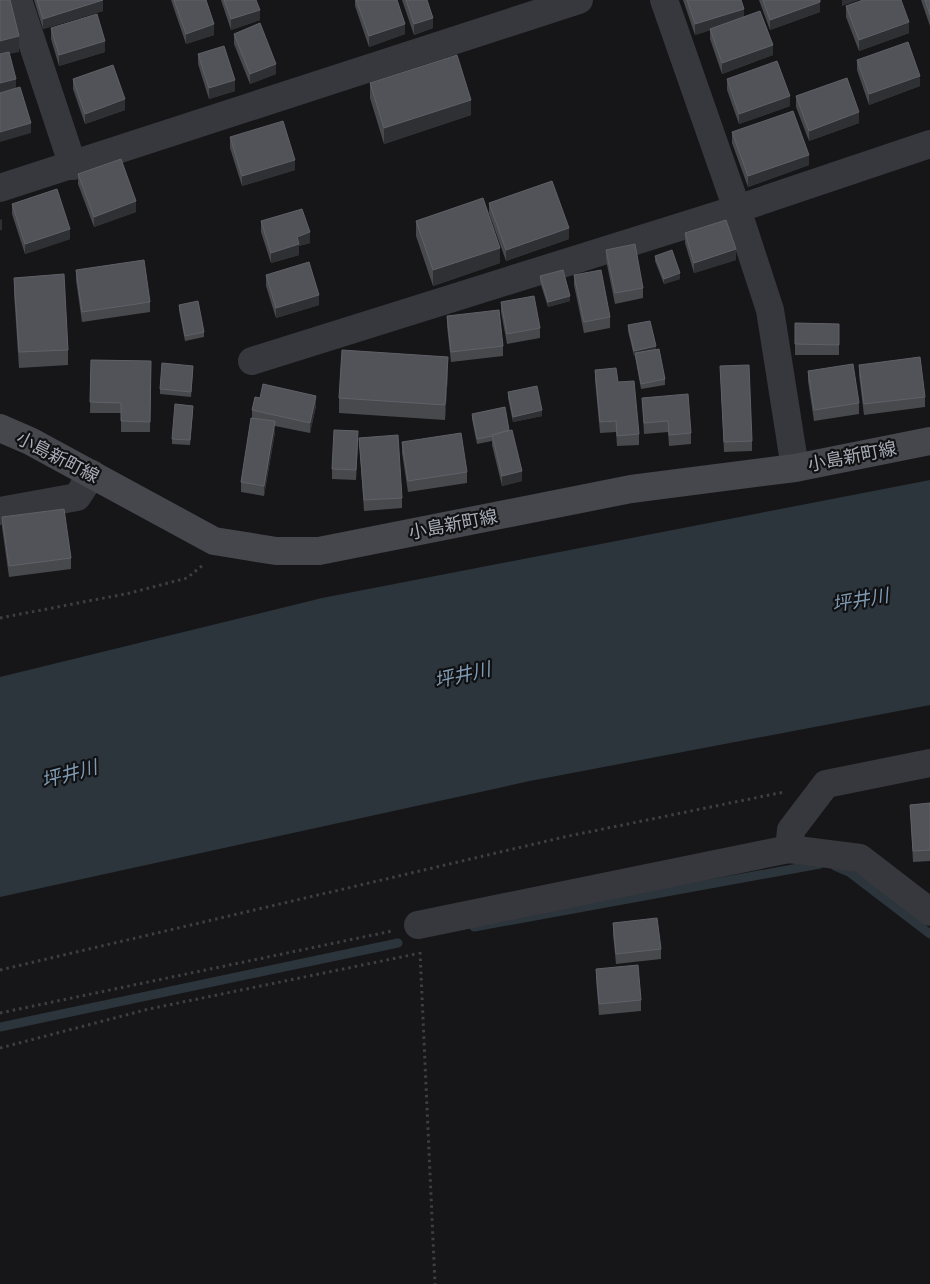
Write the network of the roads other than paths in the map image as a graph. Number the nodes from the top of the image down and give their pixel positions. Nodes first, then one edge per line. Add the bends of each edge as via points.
1 (18, 0) edge
2 (579, 0) edge
3 (664, 0) edge
4 (930, 144) edge
5 (73, 166) junction
6 (0, 188) edge
7 (737, 209) junction
8 (252, 361) dead end
9 (0, 428) edge
10 (930, 441) edge
11 (795, 468) junction
12 (92, 474) junction
13 (0, 511) edge
14 (930, 763) edge
15 (789, 849) junction
16 (930, 912) edge
17 (418, 925) road end

1 - 5 street
2 - 5 street
3 - 7 street
4 - 7 street
5 - 6 street
7 - 8 street
7 - 11 street via 770,310
9 - 12 main road, 小島新町線
10 - 11 main road, 小島新町線
11 - 12 main road, 小島新町線 via 631,490 319,551 276,551 214,541
12 - 13 street via 77,497
14 - 15 street via 826,784 790,830
15 - 16 street via 860,858
15 - 17 street

